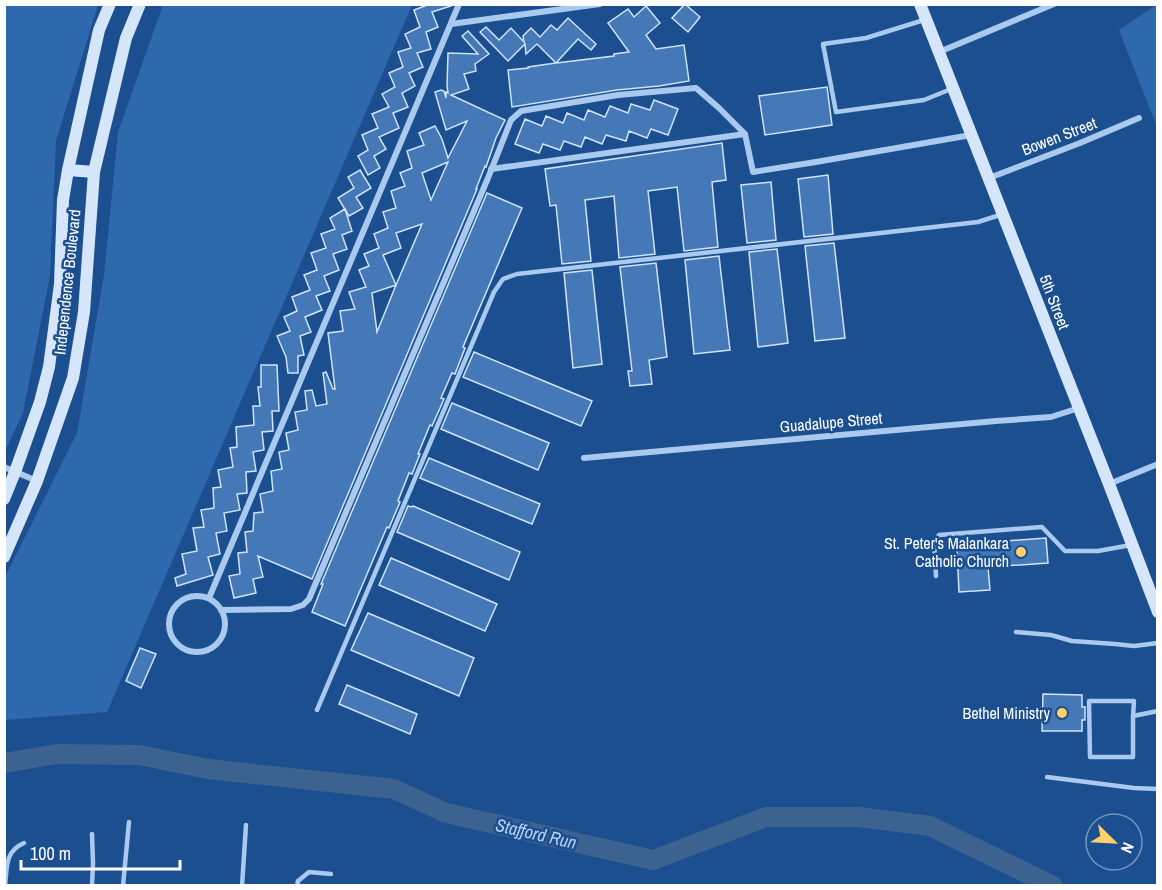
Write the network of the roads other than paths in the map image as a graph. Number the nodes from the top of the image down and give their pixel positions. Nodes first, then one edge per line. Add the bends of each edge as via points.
1 (110, 4) edge
2 (140, 4) edge
3 (459, 4) edge
4 (600, 4) edge
5 (920, 4) edge
6 (1054, 4) edge
7 (926, 19) junction
8 (451, 24) junction
9 (939, 52) junction
10 (953, 88) junction
11 (1139, 118) dead end
12 (745, 134) junction
13 (971, 135) junction
14 (491, 169) junction
15 (68, 170) junction
16 (94, 172) junction
17 (989, 178) junction
18 (1003, 214) junction
19 (1079, 408) junction
20 (584, 458) dead end
21 (1158, 464) edge
22 (10, 470) edge
23 (37, 481) junction
24 (1109, 484) junction
25 (4, 499) edge
26 (1131, 545) junction
27 (4, 557) edge
28 (936, 576) dead end
29 (209, 598) junction
30 (222, 610) junction
31 (1158, 612) edge
32 (1016, 632) dead end
33 (1158, 643) edge
34 (317, 710) dead end
35 (1158, 711) edge
36 (1133, 716) junction
37 (1047, 777) dead end
38 (1158, 789) edge
39 (129, 822) dead end
40 (246, 825) dead end
41 (92, 834) dead end
42 (24, 843) dead end
43 (331, 874) dead end
44 (5, 885) edge
45 (92, 885) edge
46 (123, 885) edge
47 (242, 885) edge
48 (297, 885) edge

1 - 15 main road, Independence Boulevard via 99,30
2 - 16 main road, Independence Boulevard via 126,38
3 - 8 street
4 - 8 street
5 - 7 main road, 5th Street
6 - 9 street
7 - 9 main road, 5th Street
7 - 10 lane via 866,38 823,44 836,112 924,100
8 - 29 street
9 - 10 main road, 5th Street
10 - 13 main road, 5th Street
11 - 17 street, Bowen Street
12 - 13 street via 753,172
12 - 14 street
12 - 14 street via 696,88 618,95 521,111 511,120
13 - 17 main road, 5th Street
14 - 30 street via 309,599 291,609
15 - 16 main road
15 - 22 main road, Independence Boulevard via 49,367 40,402
16 - 23 main road, Independence Boulevard via 84,312 73,378
17 - 18 main road, 5th Street
18 - 19 main road, 5th Street
18 - 34 lane via 978,222 517,274 503,279 494,292
19 - 20 street, Guadalupe Street via 1051,417
19 - 24 main road, 5th Street
21 - 24 street
22 - 23 street
22 - 25 main road, Independence Boulevard
23 - 27 main road, Independence Boulevard
24 - 26 main road, 5th Street
26 - 28 lane via 1065,551 1042,527 939,535 934,541
26 - 31 main road, 5th Street
29 - 30 street
29 - 30 street via 194,595 181,601 172,612 169,627 174,640 186,650 200,652 214,647 223,635 226,621
32 - 33 lane via 1134,646
35 - 36 lane
36 - 36 lane via 1133,757 1090,757 1089,701 1134,701
37 - 38 lane
39 - 46 lane
40 - 47 lane
41 - 45 lane
42 - 44 lane via 10,852
43 - 48 lane via 309,872

